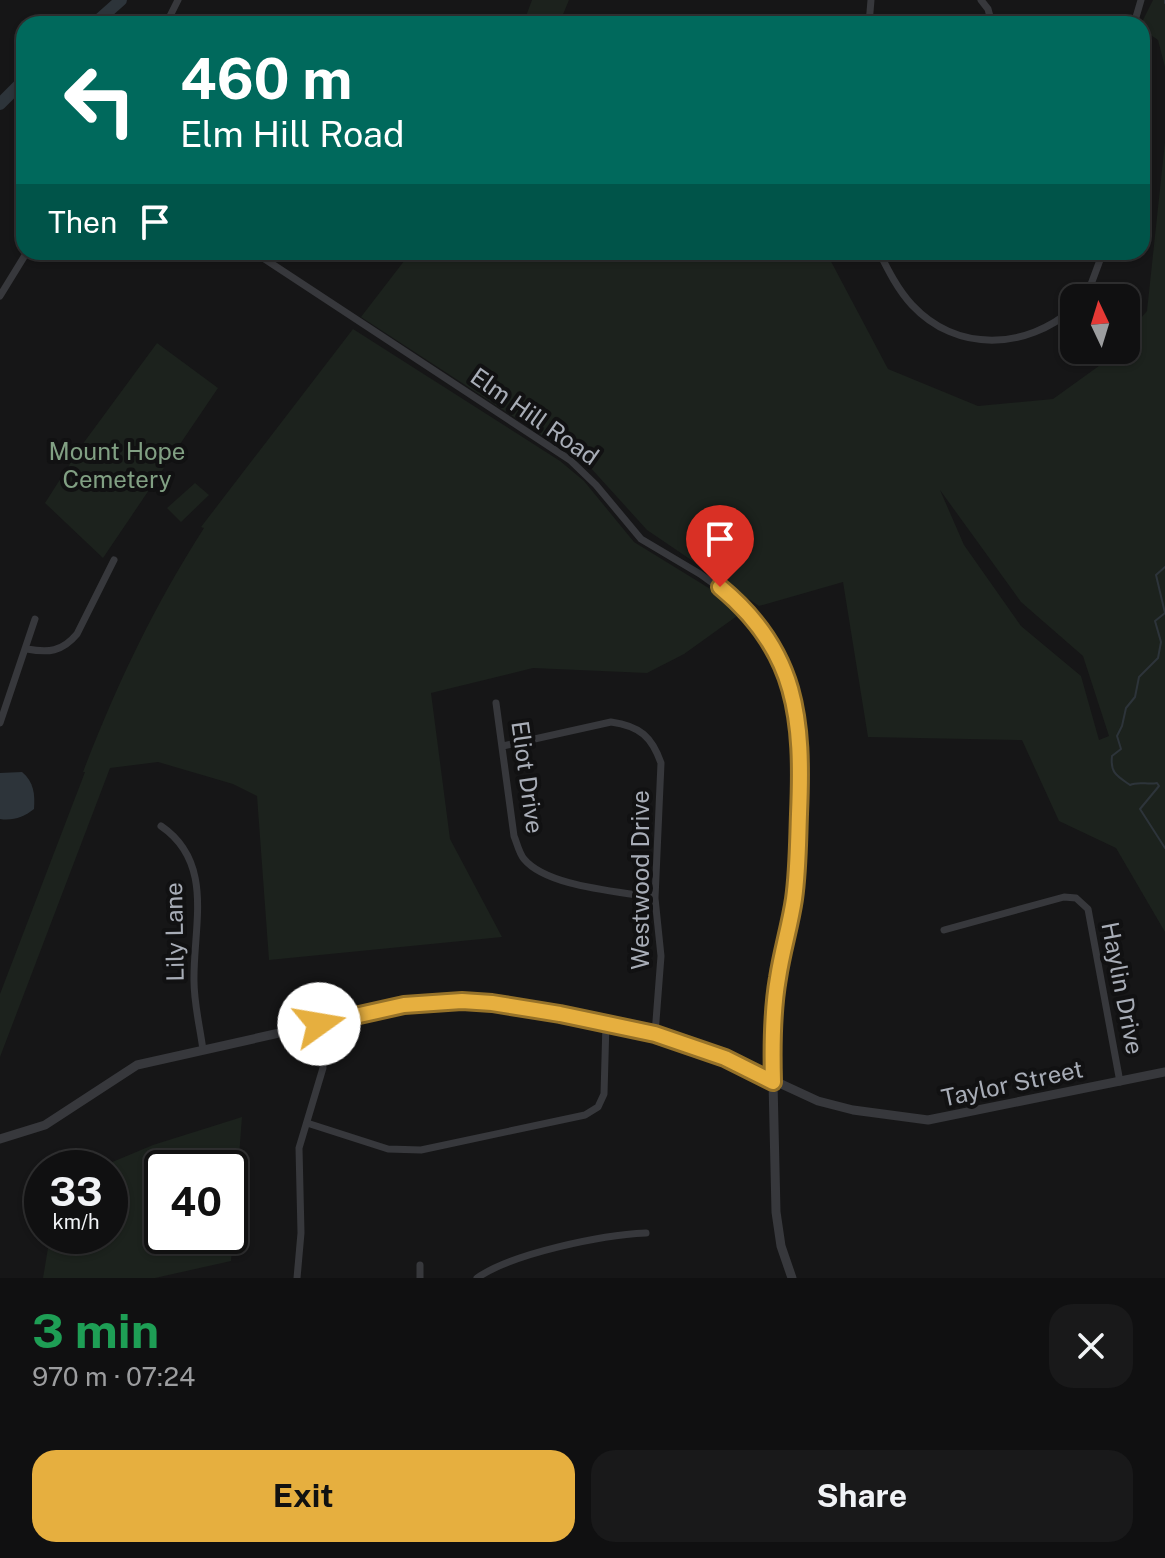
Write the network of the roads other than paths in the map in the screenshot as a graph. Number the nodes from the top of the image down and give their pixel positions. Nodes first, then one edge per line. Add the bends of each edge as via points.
1 (22, 260) edge
2 (266, 260) edge
3 (884, 260) edge
4 (1100, 260) edge
5 (1091, 284) edge
6 (0, 296) edge
7 (1060, 320) edge
8 (114, 560) dead end
9 (35, 619) dead end
10 (27, 649) junction
11 (496, 703) dead end
12 (0, 723) edge
13 (503, 746) junction
14 (161, 826) dead end
15 (655, 898) junction
16 (944, 930) dead end
17 (606, 1022) junction
18 (319, 1024) junction
19 (655, 1034) junction
20 (203, 1050) junction
21 (1165, 1072) edge
22 (773, 1082) junction
23 (1120, 1082) junction
24 (307, 1123) junction
25 (0, 1139) edge
26 (646, 1233) dead end
27 (420, 1265) dead end
28 (297, 1278) edge
29 (420, 1278) edge
30 (477, 1278) edge
31 (792, 1278) edge

1 - 6 street
2 - 22 street, Elm Hill Road via 570,460 641,539 720,587 765,636 790,682 801,761 794,898 774,1009
3 - 7 street via 912,304 946,331 970,340 1012,339
4 - 5 street
8 - 10 street via 68,645 56,651
9 - 10 street
10 - 12 street
11 - 13 street, Eliot Drive
13 - 15 street, Eliot Drive via 514,836 521,857 535,871 552,879
13 - 15 street, Westwood Drive via 611,722 645,733 661,763
14 - 20 street, Lily Lane via 175,835 191,860 197,908 194,983
15 - 19 street, Westwood Drive via 661,956
16 - 23 street, Haylin Drive via 1076,898 1088,909
17 - 18 street, Taylor Street via 462,1001 404,1005
17 - 19 street, Taylor Street
17 - 24 street via 604,1094 598,1107 585,1115 421,1150 388,1149
18 - 20 street, Taylor Street
18 - 24 street via 323,1068
19 - 22 street, Taylor Street via 725,1058
20 - 25 street, Taylor Street via 137,1065 45,1125
21 - 23 street, Taylor Street
22 - 23 street, Taylor Street via 853,1110 928,1120
22 - 31 street, Elm Hill Road via 778,1232
24 - 28 street via 299,1148
26 - 30 street via 619,1234 512,1260
27 - 29 street

